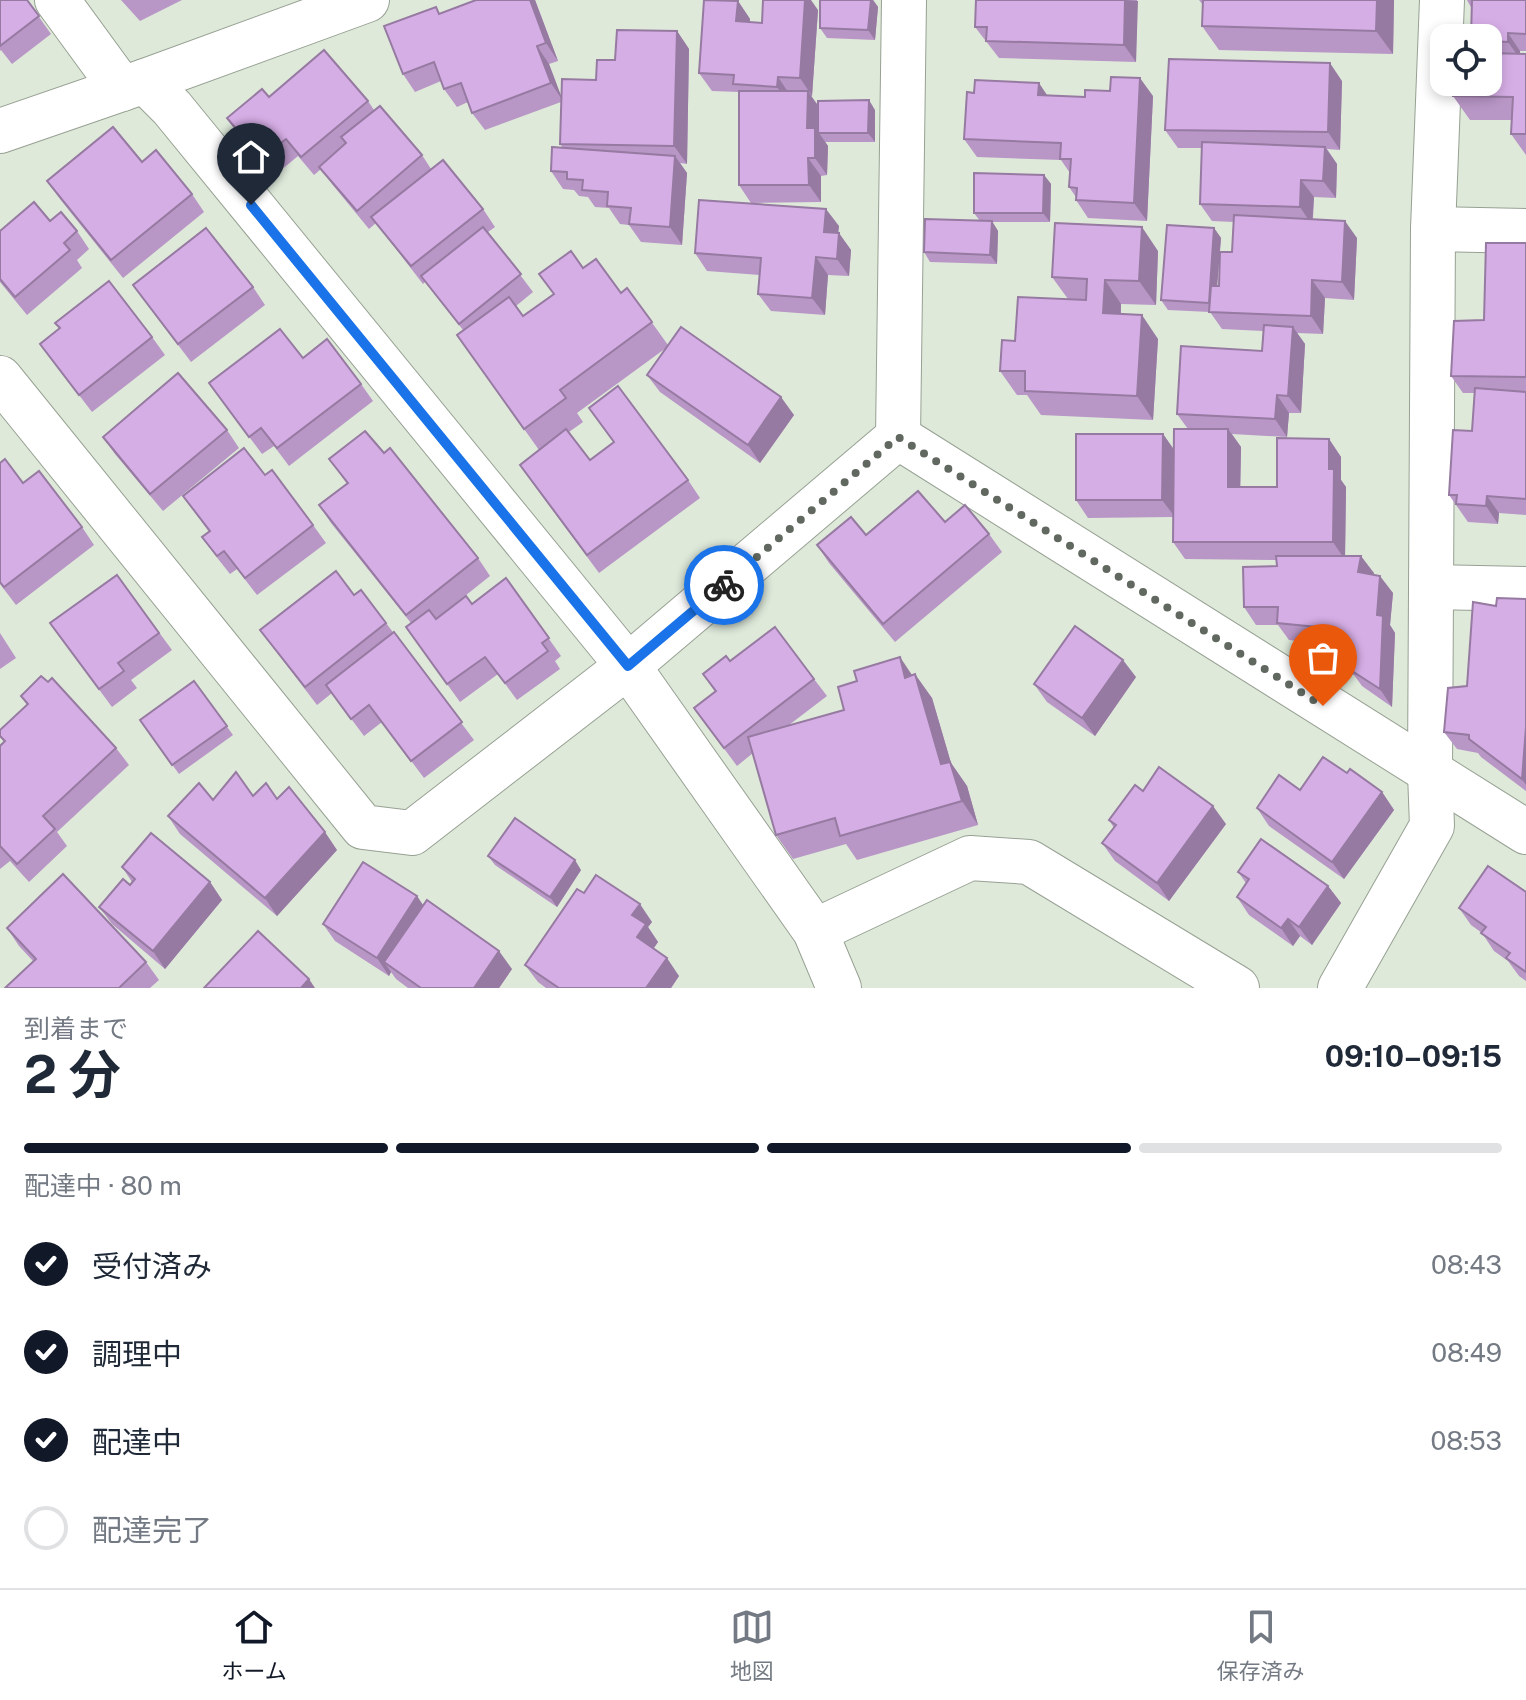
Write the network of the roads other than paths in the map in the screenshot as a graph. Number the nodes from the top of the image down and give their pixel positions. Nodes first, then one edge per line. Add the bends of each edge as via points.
1 (57, 0) edge
2 (367, 0) edge
3 (904, 0) edge
4 (1442, 0) edge
5 (134, 85) junction
6 (0, 131) edge
7 (1433, 229) junction
8 (1526, 231) edge
9 (0, 378) edge
10 (898, 437) junction
11 (1431, 587) junction
12 (1526, 589) edge
13 (628, 666) junction
14 (1430, 773) junction
15 (1526, 832) edge
16 (815, 931) junction
17 (839, 988) edge
18 (1237, 988) edge
19 (1340, 988) edge

1 - 5 street
2 - 5 street
3 - 10 street
4 - 7 street
5 - 6 street
5 - 13 street via 172,108
7 - 8 street
7 - 11 street
9 - 13 street via 363,827 412,833
10 - 13 street
10 - 14 street
11 - 12 street
11 - 14 street
13 - 16 street
14 - 15 street
14 - 19 street via 1432,826
16 - 17 street
16 - 18 street via 970,858 1029,862

